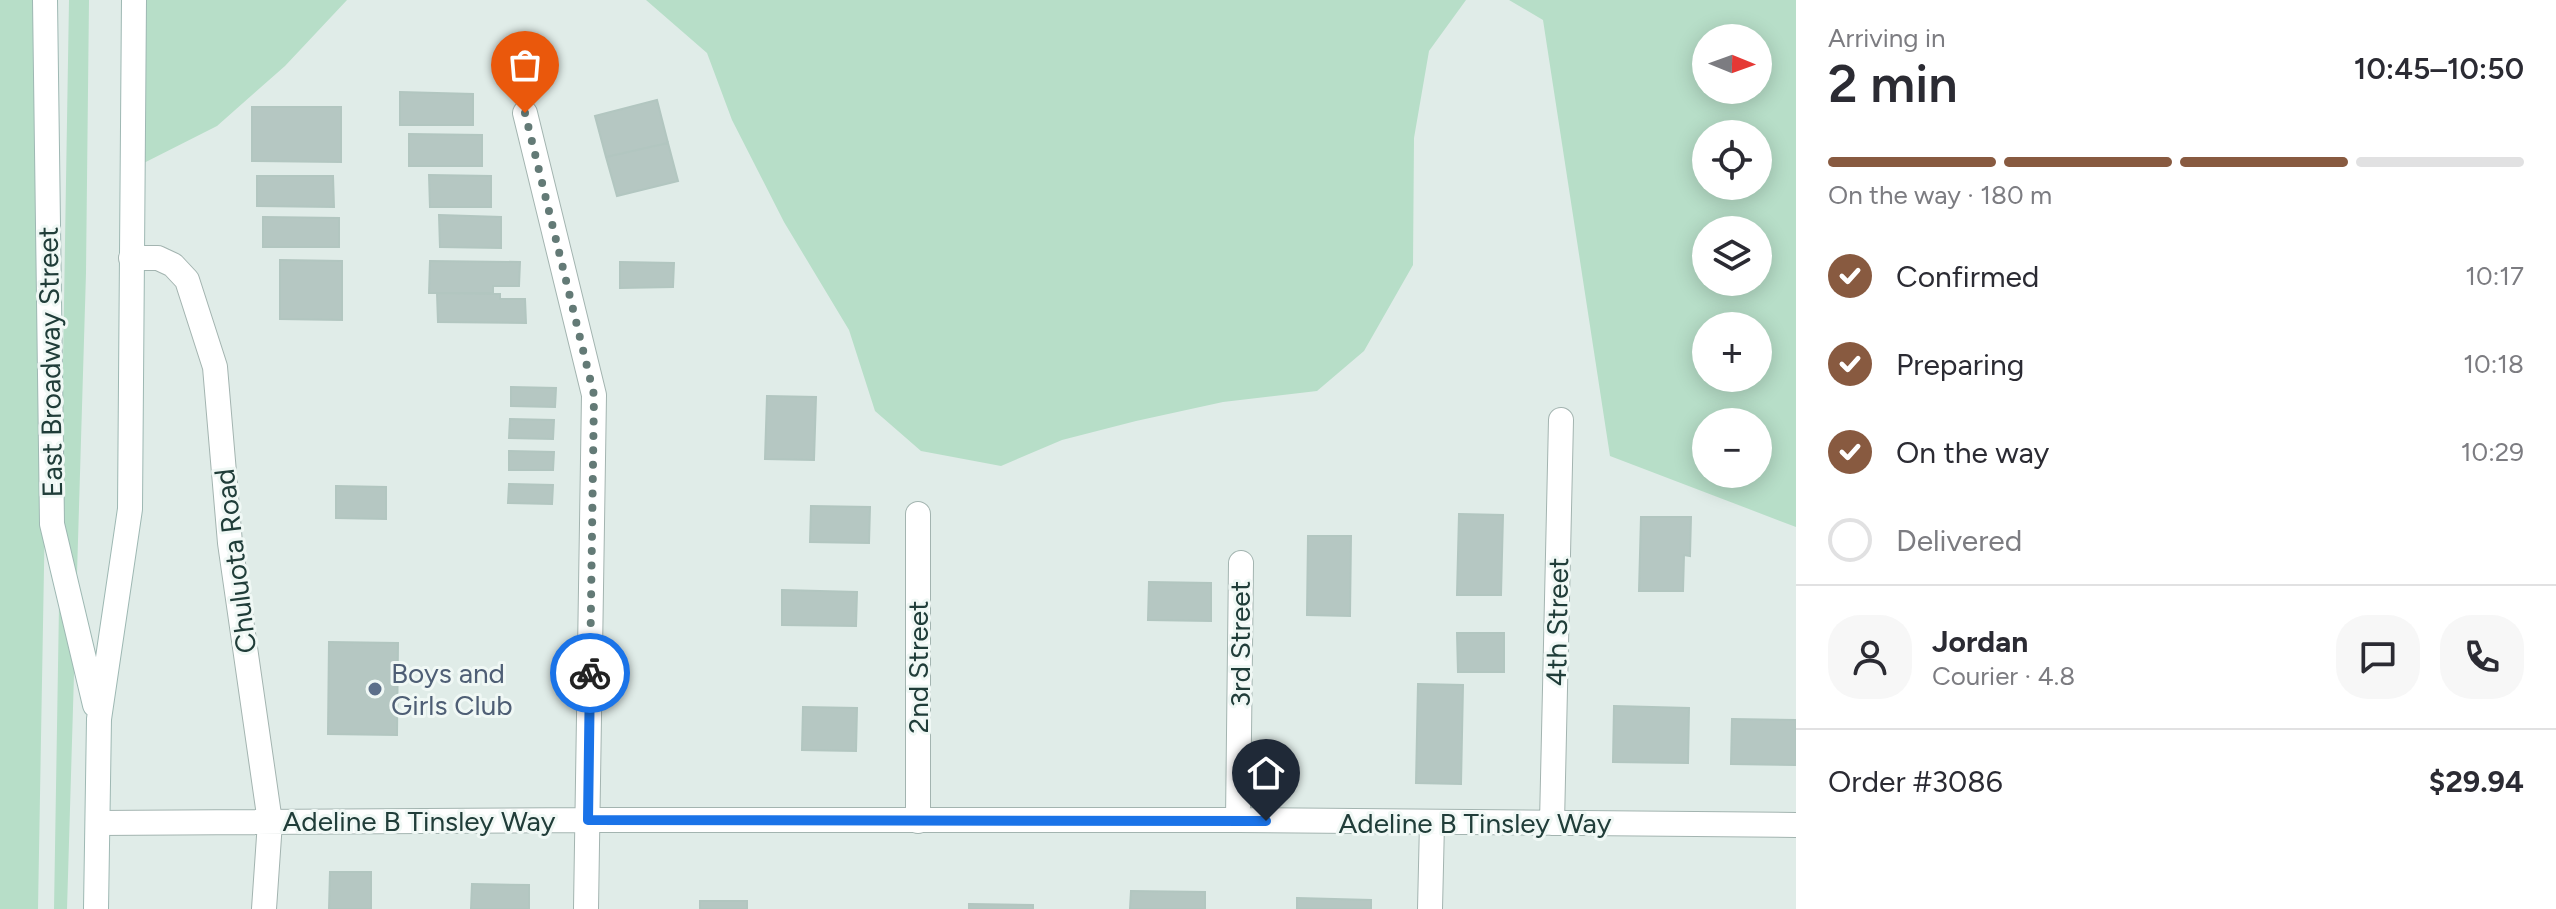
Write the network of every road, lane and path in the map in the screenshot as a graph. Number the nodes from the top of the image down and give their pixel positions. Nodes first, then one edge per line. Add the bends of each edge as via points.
1 (45, 0) edge
2 (134, 0) edge
3 (525, 113) dead end
4 (131, 258) junction
5 (1561, 420) dead end
6 (918, 514) dead end
7 (1241, 563) dead end
8 (99, 719) junction
9 (588, 820) junction
10 (1238, 820) junction
11 (918, 821) junction
12 (270, 822) junction
13 (98, 823) junction
14 (1432, 823) junction
15 (1552, 823) junction
16 (1796, 825) edge
17 (96, 909) edge
18 (264, 909) edge
19 (586, 909) edge
20 (1430, 909) edge

1 - 8 street, East Broadway Street via 52,524
2 - 4 street, East Broadway Street
3 - 9 street via 594,395
4 - 8 street, East Broadway Street via 130,509
4 - 12 street, Chuluota Road via 158,258 187,280 215,367 230,543
5 - 15 street, 4th Street
6 - 11 street, 2nd Street
7 - 10 street, 3rd Street
8 - 13 street, East Broadway Street
9 - 11 street, Adeline B Tinsley Way
9 - 12 street, Adeline B Tinsley Way
9 - 19 street
10 - 11 street, Adeline B Tinsley Way
10 - 14 street, Adeline B Tinsley Way
12 - 13 street, Adeline B Tinsley Way
12 - 18 street, Chuluota Road
13 - 17 street, East Broadway Street
14 - 15 street, Adeline B Tinsley Way
14 - 20 street
15 - 16 street, Adeline B Tinsley Way

